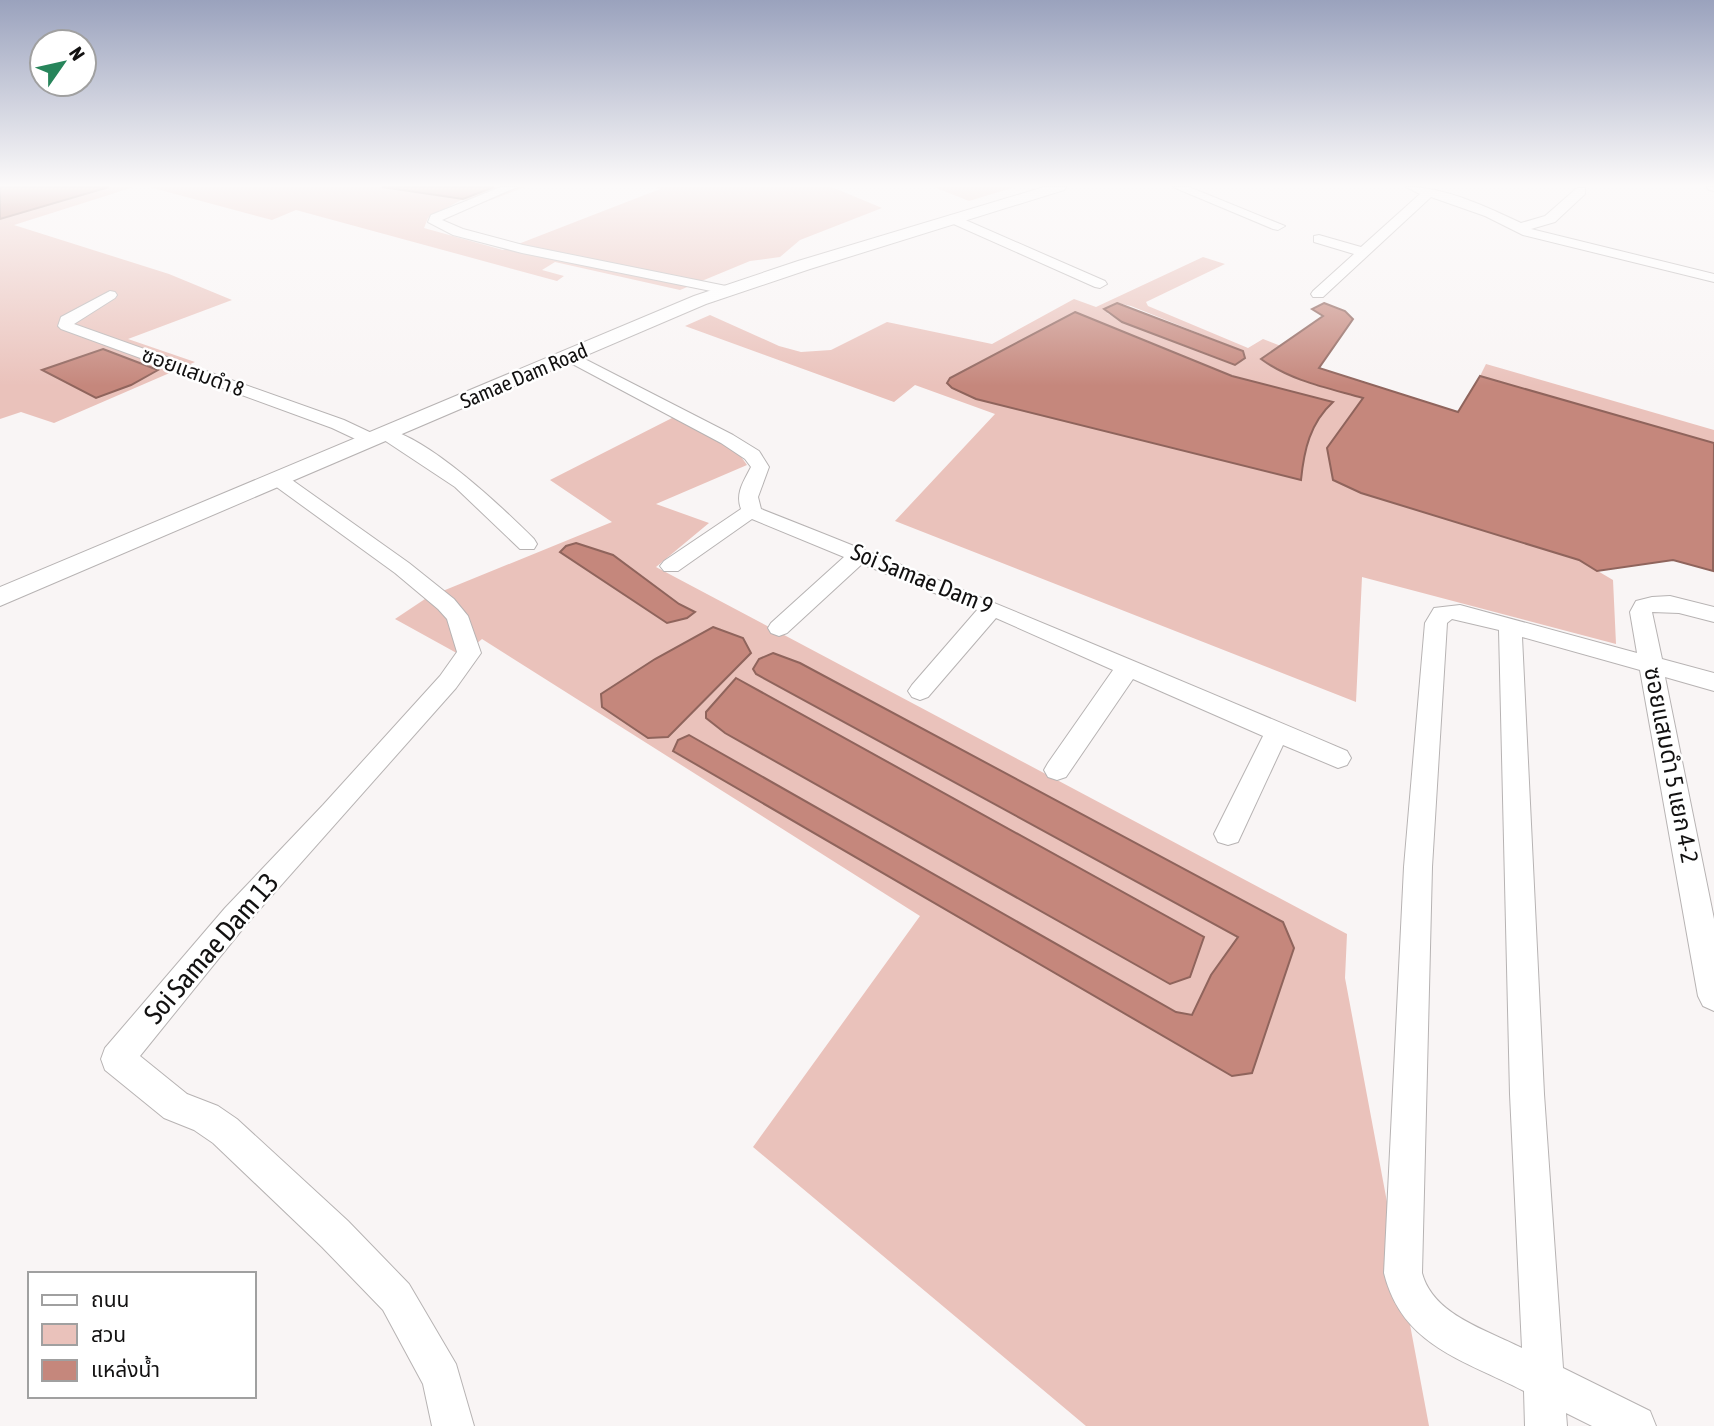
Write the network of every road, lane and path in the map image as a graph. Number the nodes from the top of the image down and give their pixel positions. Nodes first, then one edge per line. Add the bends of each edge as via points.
1 (545, 254) edge
2 (843, 254) edge
3 (1032, 254) edge
4 (1361, 254) edge
5 (1619, 254) edge
6 (1714, 278) edge
7 (1100, 284) dead end
8 (726, 290) junction
9 (1318, 294) dead end
10 (110, 295) dead end
11 (571, 356) junction
12 (380, 437) junction
13 (278, 479) junction
14 (751, 511) junction
15 (527, 544) dead end
16 (860, 554) junction
17 (671, 566) dead end
18 (0, 597) edge
19 (992, 608) junction
20 (1714, 615) edge
21 (1510, 626) junction
22 (779, 628) dead end
23 (1653, 666) junction
24 (1128, 667) junction
25 (1714, 682) edge
26 (920, 691) dead end
27 (1278, 730) junction
28 (1338, 758) dead end
29 (1057, 770) dead end
30 (1228, 834) dead end
31 (1714, 996) edge
32 (1545, 1382) junction
33 (453, 1426) edge
34 (1546, 1426) edge
35 (1635, 1426) edge

1 - 8 street
2 - 8 street, Samae Dam Road
3 - 7 street
4 - 9 street
5 - 6 street
8 - 11 street, Samae Dam Road
10 - 12 street, ซอยแสมดำ 8 via 64,323
11 - 12 street, Samae Dam Road
11 - 14 street via 752,455 760,467 746,500
12 - 13 street, Samae Dam Road
12 - 15 street via 428,456 487,502
13 - 18 street, Samae Dam Road
13 - 33 street, Soi Samae Dam 13 via 446,604 457,616 469,653 332,813 234,917 117,1059 176,1106 225,1131 396,1297 442,1378
14 - 16 street, Soi Samae Dam 9
14 - 17 street
16 - 19 street, Soi Samae Dam 9
16 - 22 street
19 - 24 street, Soi Samae Dam 9
19 - 26 street
20 - 23 street, ซอยแสมดำ 5 แยก 4-2 via 1666,603 1644,606 1642,622
21 - 23 street
21 - 32 street via 1527,1094
21 - 32 street via 1447,611 1436,623 1403,1273 1417,1308 1437,1326
23 - 25 street
23 - 31 street, ซอยแสมดำ 5 แยก 4-2
24 - 27 street, Soi Samae Dam 9
24 - 29 street
27 - 28 street, Soi Samae Dam 9
27 - 30 street
32 - 34 street
32 - 35 street

